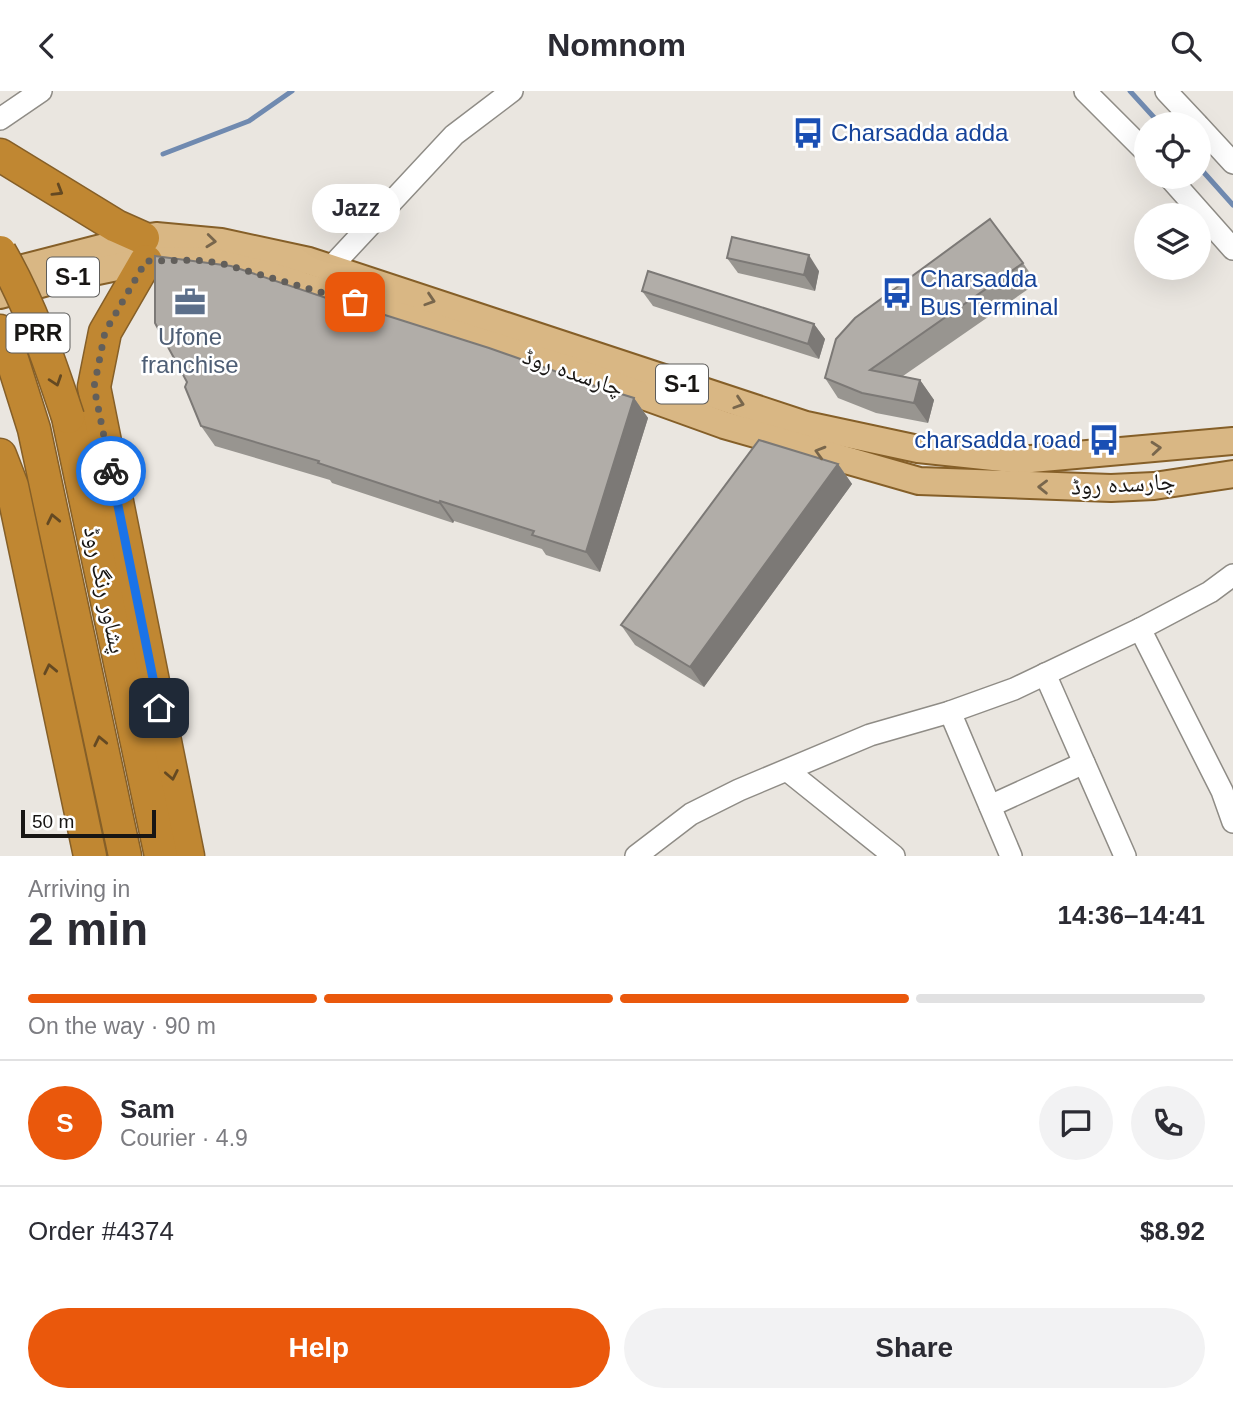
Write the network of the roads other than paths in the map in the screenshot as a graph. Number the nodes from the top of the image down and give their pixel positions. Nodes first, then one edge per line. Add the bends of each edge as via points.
1 (41, 91) edge
2 (512, 91) edge
3 (1085, 91) edge
4 (1166, 91) edge
5 (1186, 112) edge
6 (0, 119) edge
7 (1211, 139) edge
8 (1134, 140) edge
9 (0, 155) edge
10 (1233, 162) edge
11 (1180, 189) edge
12 (1233, 249) edge
13 (145, 250) junction
14 (0, 251) edge
15 (331, 267) junction
16 (0, 274) edge
17 (0, 295) edge
18 (0, 331) edge
19 (1233, 441) edge
20 (0, 455) edge
21 (1233, 474) edge
22 (1233, 575) edge
23 (1140, 629) junction
24 (1045, 674) junction
25 (950, 712) junction
26 (1084, 763) junction
27 (788, 771) junction
28 (990, 806) junction
29 (1233, 822) edge
30 (90, 856) edge
31 (125, 856) edge
32 (161, 856) edge
33 (188, 856) edge
34 (636, 856) edge
35 (894, 856) edge
36 (1011, 856) edge
37 (1125, 856) edge

1 - 6 street
2 - 15 street via 454,135
3 - 8 street
4 - 5 street
7 - 10 street
9 -> 13 highway via 116,226
11 - 12 street
13 -> 15 main road, چارسدہ روڈ / S-1 via 156,236 220,242
13 - 16 main road, چارسدہ روڈ / S-1
13 - 17 main road, چارسدہ روڈ / S-1
21 -> 13 main road, چارسدہ روڈ / S-1 via 1111,488 919,481 724,425 574,371 266,275
13 -> 33 highway via 105,332 94,387
14 -> 32 highway, پشاور رنگ روڈ / PRR, bridge via 18,283 68,417
15 -> 19 main road, چارسدہ روڈ / S-1 via 806,425 918,449 1020,460
31 -> 18 highway, پشاور رنگ روڈ / PRR via 34,429
30 -> 20 highway via 12,486
22 - 23 street
23 - 24 street
23 - 29 street via 1222,791
24 - 25 street
24 - 26 street
25 - 27 street via 870,735
25 - 28 street
26 - 28 street
26 - 37 street
27 - 34 street via 691,814
27 - 35 street
28 - 36 street

